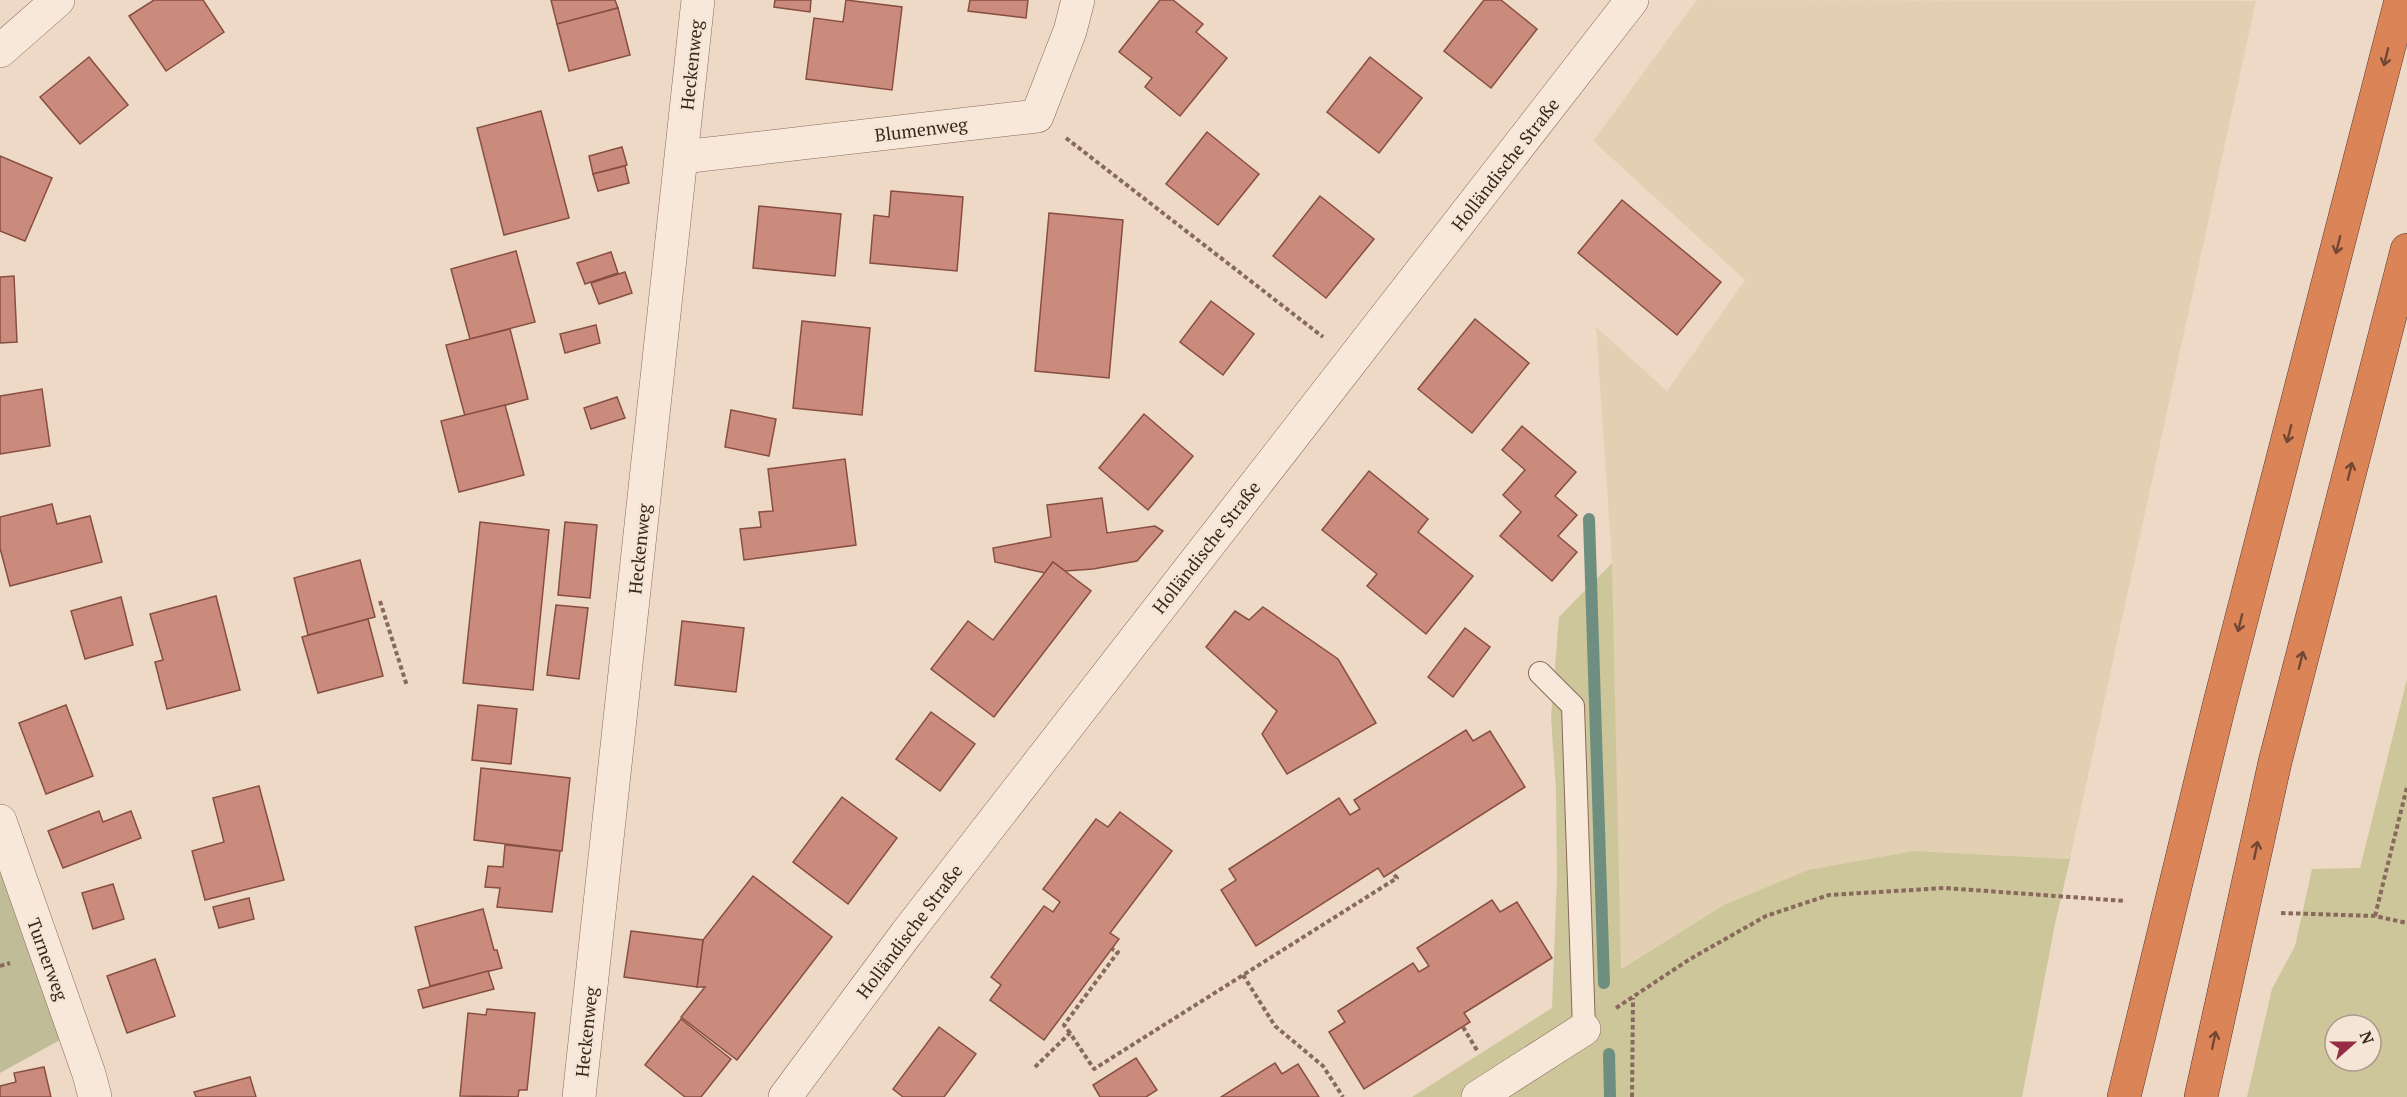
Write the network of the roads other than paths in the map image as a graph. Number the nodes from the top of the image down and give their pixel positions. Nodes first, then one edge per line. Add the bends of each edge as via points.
1 (58, 0) edge
2 (698, 0) edge
3 (1078, 0) edge
4 (1632, 0) edge
5 (2401, 0) edge
6 (0, 51) edge
7 (682, 157) junction
8 (2407, 250) edge
9 (1540, 673) dead end
10 (0, 822) edge
11 (1584, 1029) joint
12 (94, 1097) edge
13 (579, 1097) edge
14 (784, 1097) edge
15 (1478, 1097) edge
16 (2124, 1097) edge
17 (2201, 1097) edge

1 - 6 street
2 - 7 street, Heckenweg
3 - 7 street, Blumenweg via 1037,116
4 - 14 street, Holländische Straße via 913,924
5 -> 16 highway via 2222,694
7 - 13 street, Heckenweg
17 -> 8 highway via 2275,762
9 - 11 lane via 1573,706
10 - 12 street, Turnerweg
11 - 15 street

